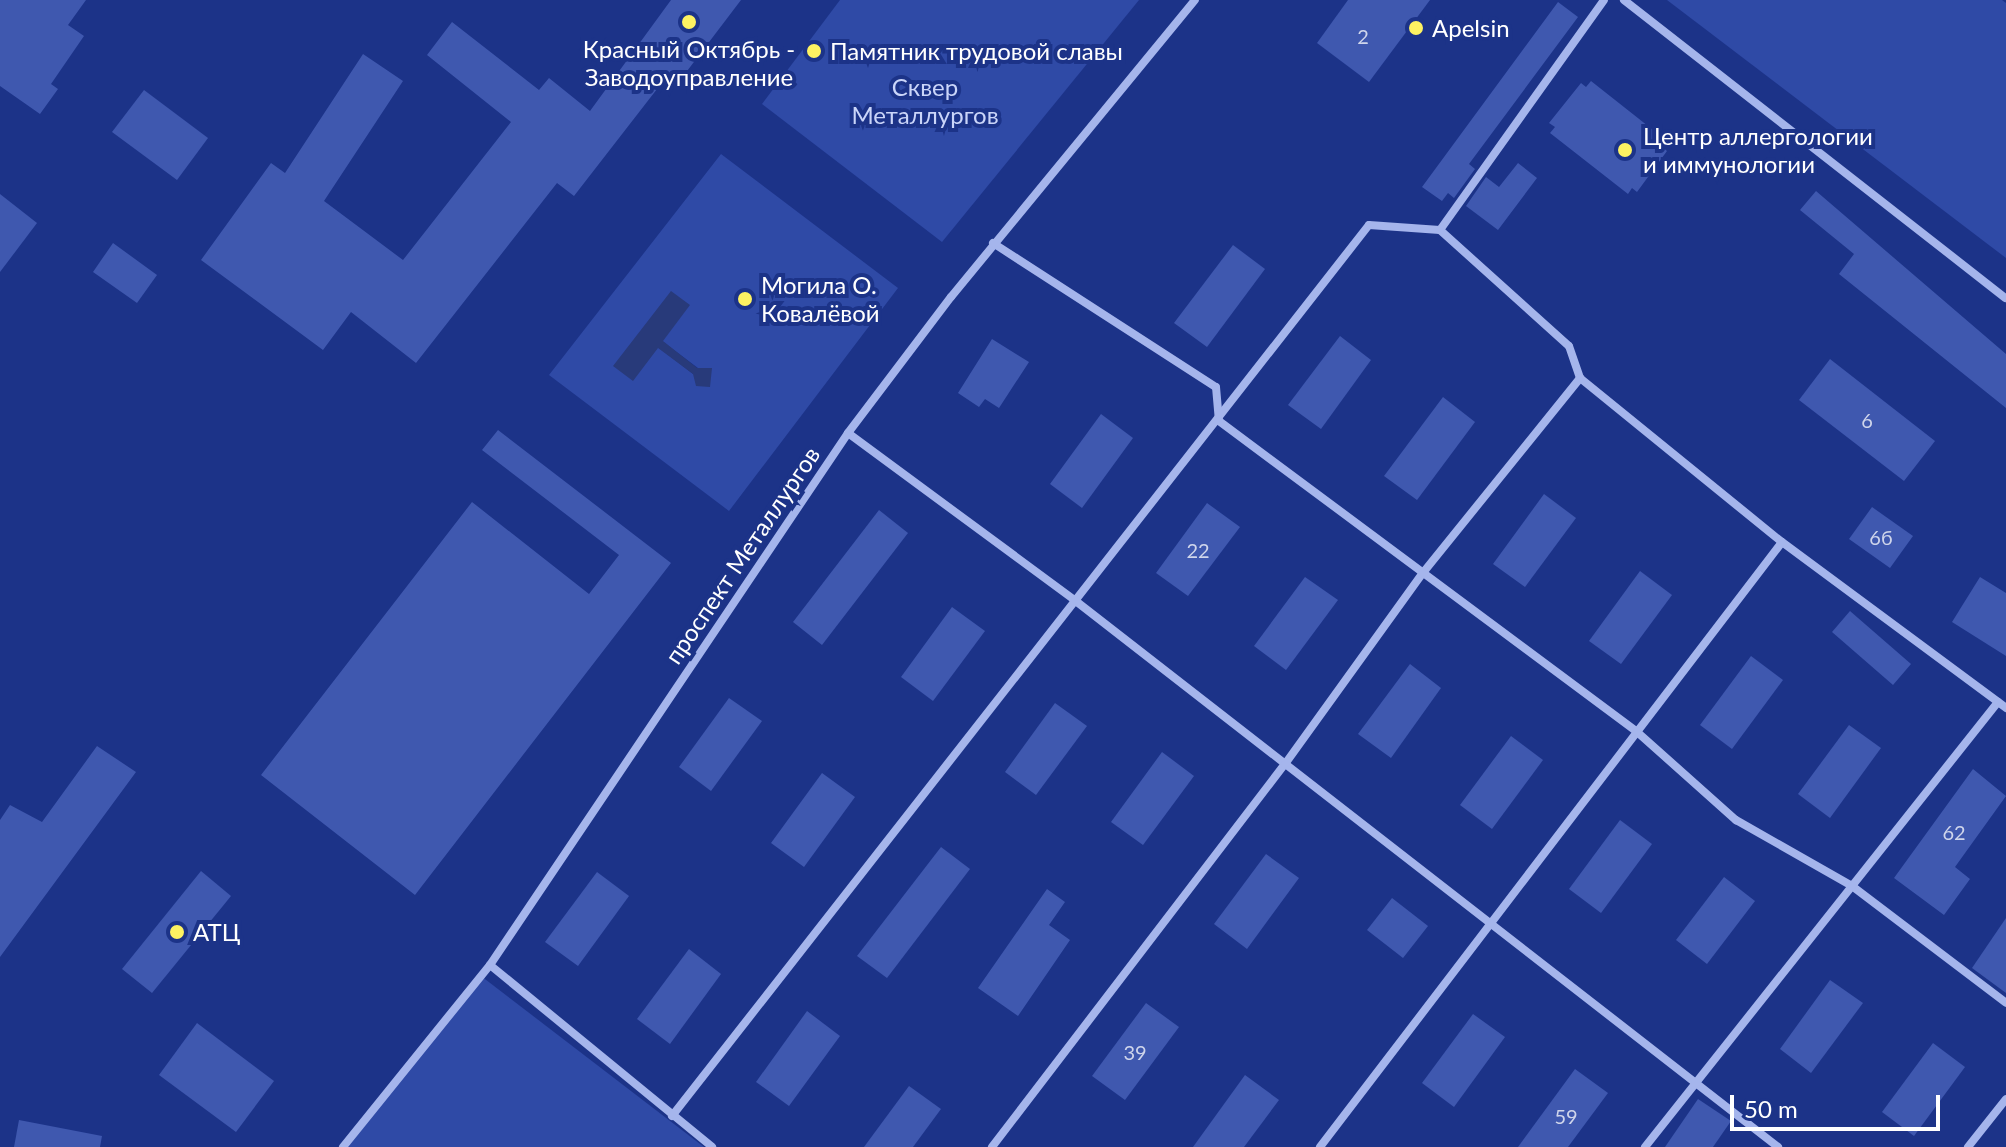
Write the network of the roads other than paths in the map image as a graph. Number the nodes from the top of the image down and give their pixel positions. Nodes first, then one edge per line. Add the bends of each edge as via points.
1 (1195, 0) edge
2 (1604, 0) edge
3 (1624, 0) edge
4 (1440, 230) junction
5 (993, 243) junction
6 (2006, 298) edge
7 (1580, 378) junction
8 (1219, 421) junction
9 (848, 433) junction
10 (1782, 542) junction
11 (1422, 574) junction
12 (1077, 602) junction
13 (1998, 702) junction
14 (2006, 708) edge
15 (1636, 731) junction
16 (1285, 764) junction
17 (1852, 886) junction
18 (1490, 924) junction
19 (490, 965) junction
20 (2006, 1003) edge
21 (1695, 1084) junction
22 (2006, 1099) edge
23 (672, 1116) junction
24 (343, 1147) edge
25 (712, 1147) edge
26 (992, 1147) edge
27 (1320, 1147) edge
28 (1645, 1147) edge
29 (1778, 1147) edge
30 (1968, 1147) edge

1 - 5 street, проспект Металлургов
2 - 4 street
3 - 6 street
4 - 7 street via 1569,346
4 - 8 street via 1369,225
5 - 8 street via 1216,387
5 - 9 street, проспект Металлургов
7 - 10 street
7 - 11 street
8 - 11 street
8 - 12 street
9 - 12 street
9 - 19 street, проспект Металлургов
10 - 13 street
10 - 15 street
11 - 15 street
11 - 16 street
12 - 16 street
12 - 23 street
13 - 14 street
13 - 17 street
15 - 17 street via 1736,820
15 - 18 street
16 - 18 street
16 - 26 street
17 - 20 street
17 - 21 street
18 - 21 street
18 - 27 street
19 - 23 street
19 - 24 street, проспект Металлургов
21 - 28 street
21 - 29 street
22 - 30 street
23 - 25 street

